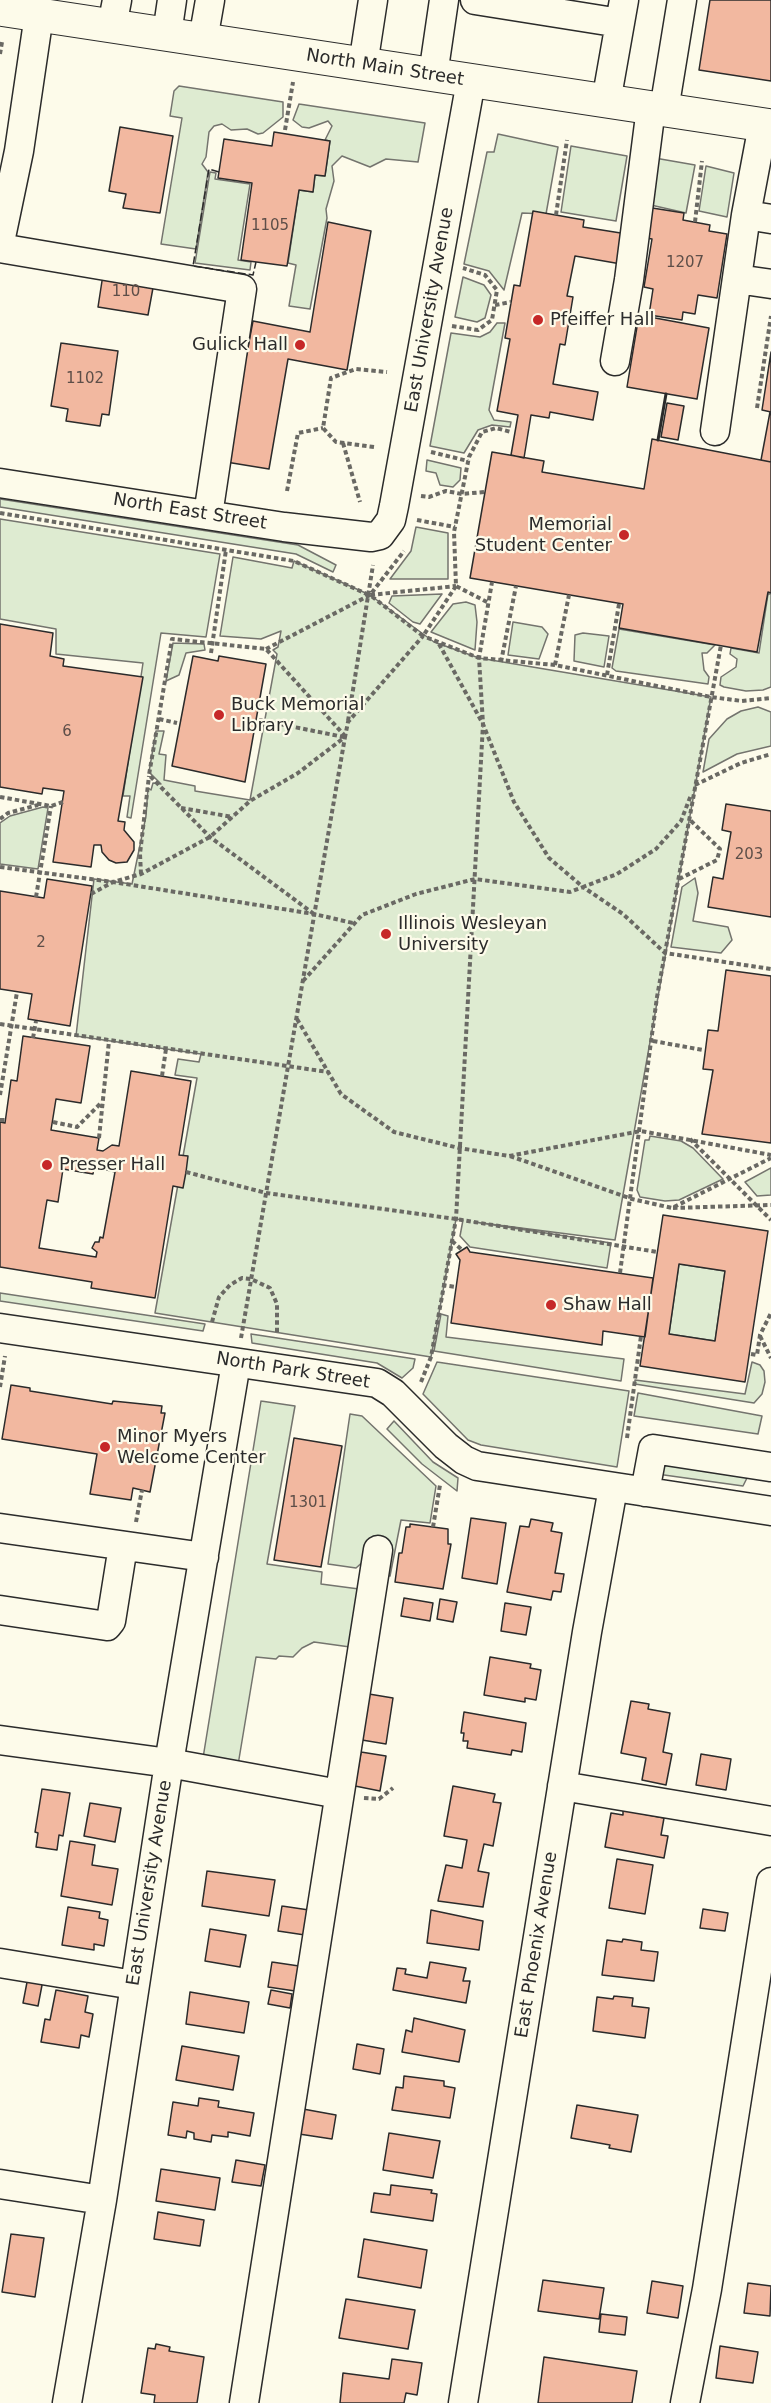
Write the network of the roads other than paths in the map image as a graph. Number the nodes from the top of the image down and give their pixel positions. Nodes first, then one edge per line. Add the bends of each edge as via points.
1 (172, 0) edge
2 (210, 0) edge
3 (373, 0) edge
4 (444, 0) edge
5 (475, 0) edge
6 (682, 0) edge
7 (0, 9) edge
8 (622, 11) edge
9 (114, 13) edge
10 (39, 15) junction
11 (167, 34) junction
12 (202, 40) junction
13 (363, 65) junction
14 (433, 75) junction
15 (471, 81) junction
16 (606, 102) junction
17 (658, 109) junction
18 (767, 125) edge
19 (759, 217) edge
20 (0, 242) edge
21 (0, 248) edge
22 (737, 279) junction
23 (771, 284) edge
24 (615, 361) dead end
25 (715, 431) dead end
26 (0, 483) edge
27 (208, 515) junction
28 (380, 535) joint
29 (0, 1328) edge
30 (236, 1362) junction
31 (770, 1464) edge
32 (613, 1488) junction
33 (645, 1492) junction
34 (767, 1510) edge
35 (0, 1528) edge
36 (123, 1546) junction
37 (378, 1550) dead end
38 (204, 1557) junction
39 (0, 1610) edge
40 (0, 1740) edge
41 (169, 1763) junction
42 (562, 1786) junction
43 (339, 1794) junction
44 (771, 1821) edge
45 (771, 1881) edge
46 (0, 1963) edge
47 (134, 1984) junction
48 (0, 2184) edge
49 (102, 2200) junction
50 (68, 2403) edge
51 (244, 2403) edge
52 (463, 2403) edge
53 (685, 2403) edge

1 - 11 street
2 - 12 street
3 - 13 street
4 - 14 street
5 - 8 street
6 - 17 street
7 - 10 main road, North Main Street
8 - 16 street
9 - 10 main road, North Main Street
9 - 11 main road, North Main Street
10 - 20 street via 19,151
11 - 12 main road, North Main Street
12 - 13 main road, North Main Street
13 - 14 main road, North Main Street
14 - 15 main road, North Main Street
15 - 16 main road, North Main Street
15 - 28 street, East University Avenue via 394,506 391,520
16 - 17 main road, North Main Street
17 - 18 main road, North Main Street
17 - 24 street
18 - 19 street
19 - 22 street
21 - 27 street via 242,289
22 - 23 street
22 - 25 street
26 - 27 street, North East Street
27 - 28 street, North East Street
29 - 30 street, North Park Street
30 - 32 street, North Park Street via 377,1383 446,1446 477,1466
30 - 38 street, East University Avenue
31 - 33 street via 653,1449
31 - 34 street
32 - 33 street, North Park Street
32 - 42 street, East Phoenix Avenue
33 - 34 street, North Park Street
35 - 36 street
36 - 38 street
36 - 39 street via 107,1626
37 - 43 street
38 - 41 street, East University Avenue
40 - 41 street
41 - 43 street
41 - 47 street, East University Avenue
42 - 44 street
42 - 52 street, East Phoenix Avenue
43 - 51 street
45 - 53 street via 707,2289
46 - 47 street
47 - 49 street, East University Avenue
48 - 49 street
49 - 50 street, East University Avenue

